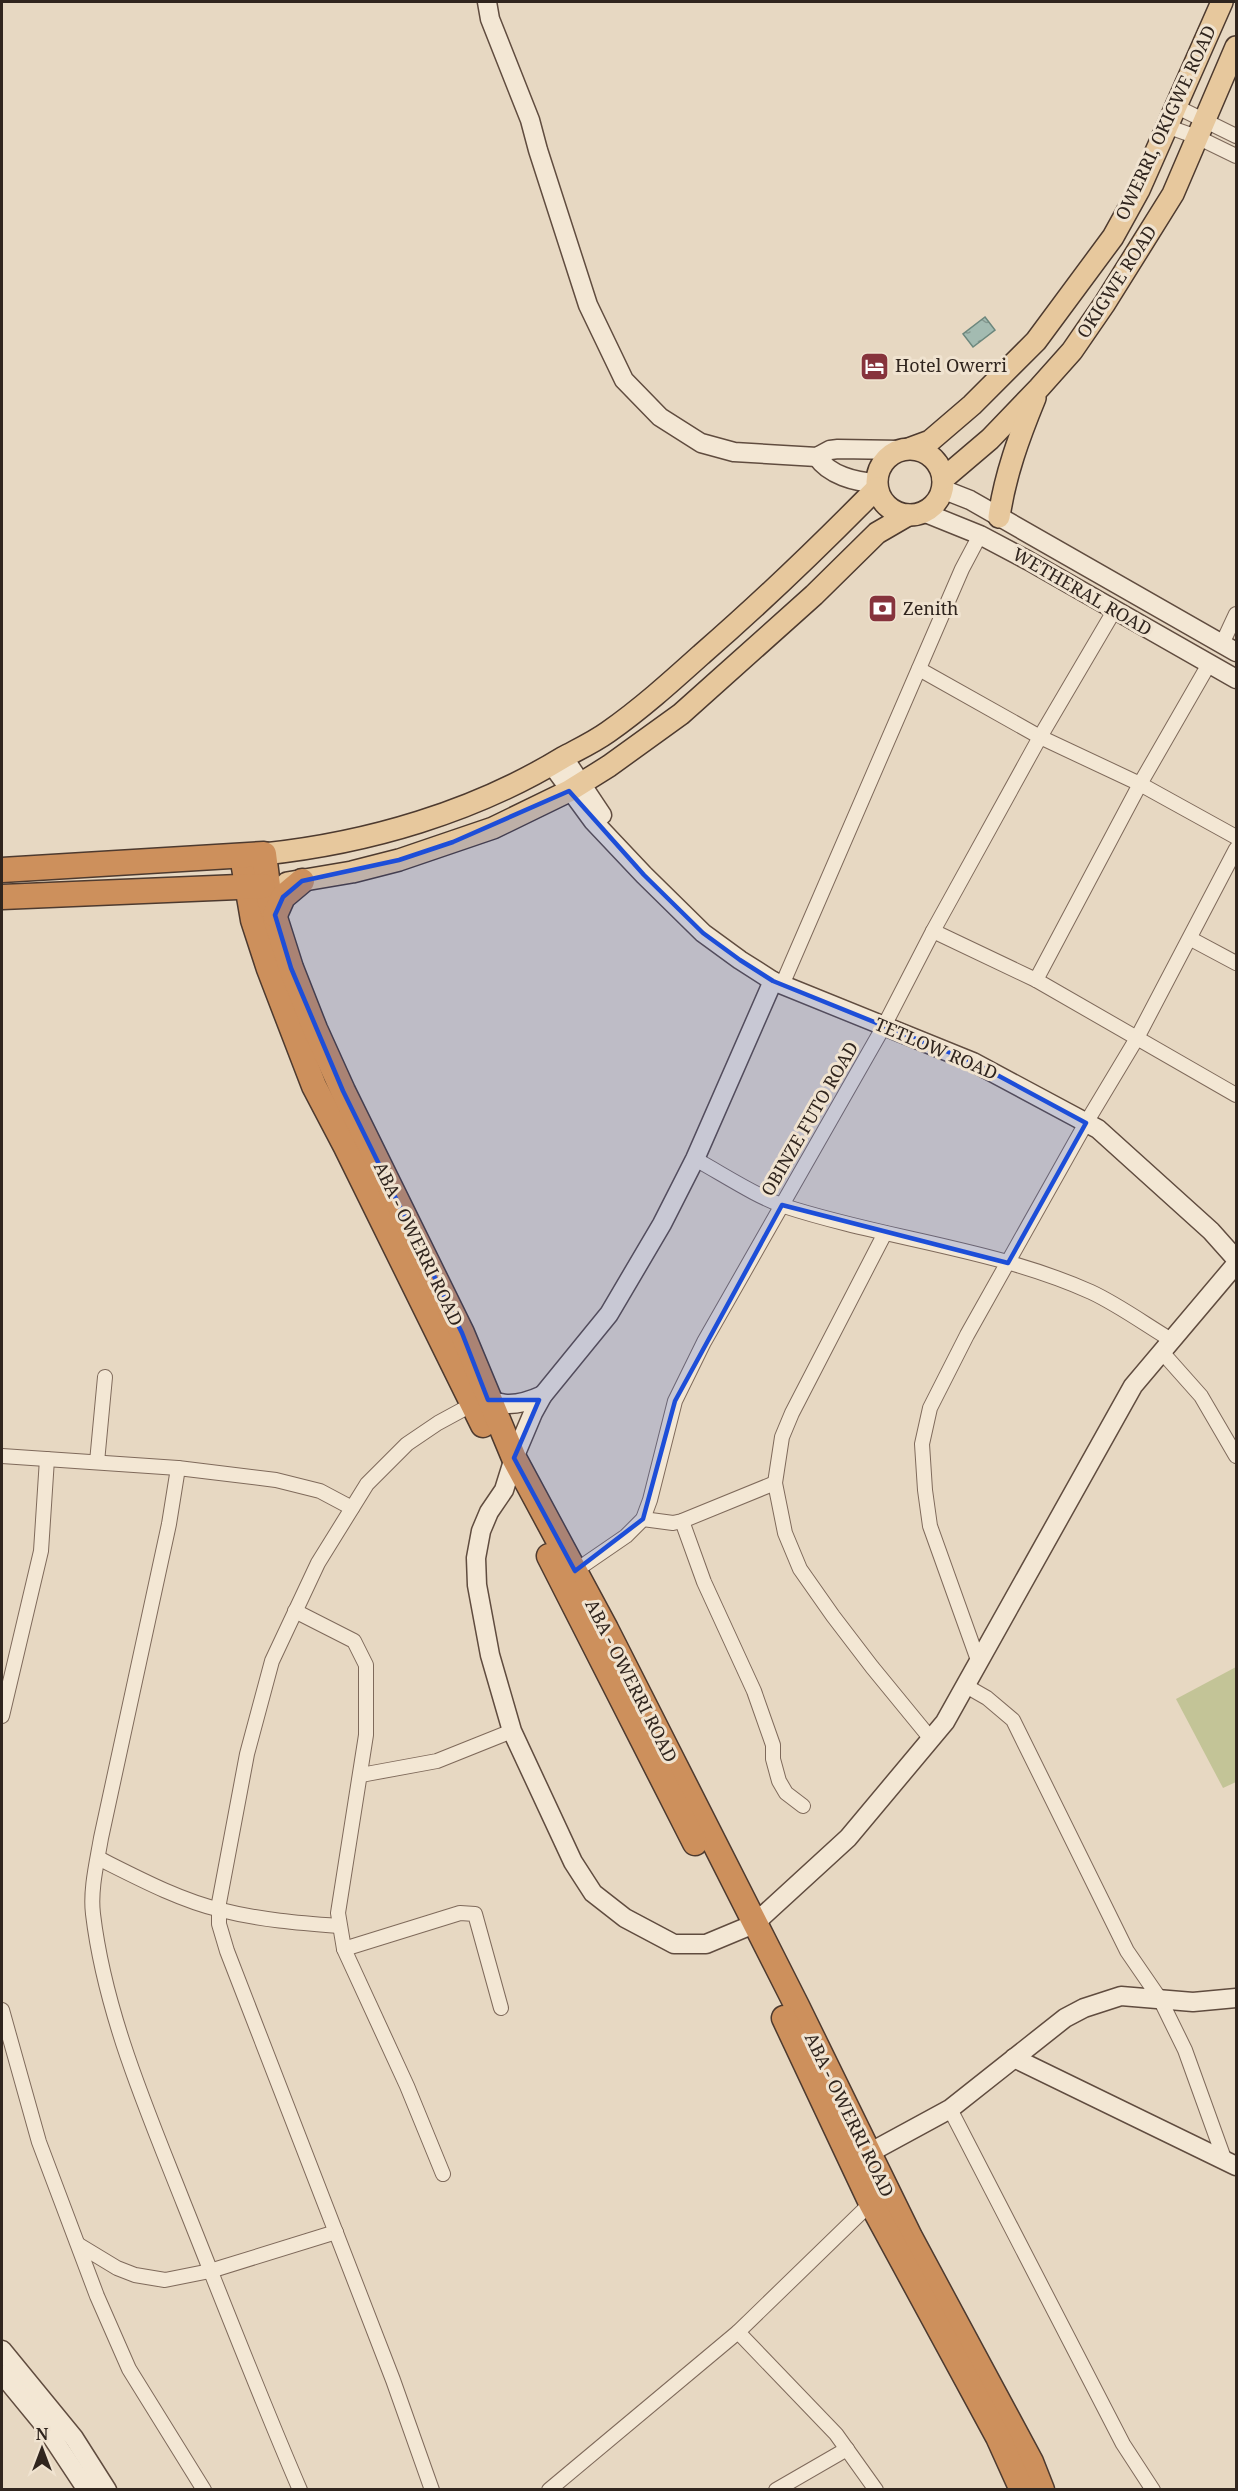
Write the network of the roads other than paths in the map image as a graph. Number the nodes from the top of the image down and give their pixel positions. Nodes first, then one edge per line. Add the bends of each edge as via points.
1 (487, 2) edge
2 (1222, 2) edge
3 (1236, 47) edge
4 (1175, 106) junction
5 (1166, 126) junction
6 (1201, 129) junction
7 (1236, 136) edge
8 (1236, 156) edge
9 (1039, 388) junction
10 (906, 449) junction
11 (817, 456) junction
12 (943, 484) junction
13 (876, 485) junction
14 (916, 514) junction
15 (999, 517) junction
16 (980, 535) junction
17 (1114, 611) junction
18 (1236, 614) edge
19 (1229, 648) edge
20 (1209, 664) junction
21 (919, 669) junction
22 (1236, 679) edge
23 (1040, 737) junction
24 (558, 761) junction
25 (1140, 784) junction
26 (575, 787) junction
27 (1236, 837) edge
28 (1236, 849) edge
29 (253, 855) junction
30 (2, 870) edge
31 (302, 881) junction
32 (258, 887) junction
33 (216, 889) junction
34 (2, 897) edge
35 (264, 918) junction
36 (933, 930) junction
37 (1191, 939) junction
38 (1236, 963) edge
39 (1036, 980) junction
40 (778, 983) junction
41 (884, 1026) junction
42 (1137, 1038) junction
43 (1236, 1095) edge
44 (1086, 1122) junction
45 (695, 1160) junction
46 (782, 1205) junction
47 (885, 1233) junction
48 (1236, 1262) edge
49 (1008, 1263) junction
50 (1167, 1346) junction
51 (105, 1377) dead end
52 (543, 1395) junction
53 (480, 1402) junction
54 (2, 1456) edge
55 (1236, 1456) edge
56 (47, 1459) junction
57 (98, 1462) junction
58 (178, 1468) junction
59 (511, 1468) junction
60 (775, 1483) junction
61 (352, 1508) junction
62 (643, 1519) junction
63 (682, 1521) junction
64 (575, 1571) junction
65 (295, 1611) junction
66 (979, 1663) junction
67 (966, 1686) junction
68 (2, 1716) edge
69 (512, 1731) junction
70 (931, 1739) junction
71 (361, 1775) junction
72 (803, 1806) dead end
73 (98, 1858) junction
74 (219, 1910) junction
75 (339, 1926) junction
76 (747, 1927) junction
77 (344, 1949) junction
78 (1236, 1998) edge
79 (1160, 1999) junction
80 (501, 2008) dead end
81 (2, 2010) edge
82 (1014, 2058) junction
83 (950, 2109) junction
84 (859, 2158) junction
85 (1231, 2164) edge
86 (442, 2174) dead end
87 (871, 2203) junction
88 (336, 2232) junction
89 (79, 2246) junction
90 (210, 2271) junction
91 (738, 2332) junction
92 (2, 2350) edge
93 (2, 2374) edge
94 (991, 2407) junction
95 (847, 2449) junction
96 (87, 2490) edge
97 (107, 2490) edge
98 (204, 2490) edge
99 (300, 2490) edge
100 (432, 2490) edge
101 (549, 2490) edge
102 (776, 2490) edge
103 (876, 2490) edge
104 (1022, 2490) edge
105 (1042, 2490) edge
106 (1153, 2490) edge

1 - 11 street via 490,19 530,120 588,305 624,380 660,417 701,443 735,452
2 - 4 main road, OWERRI, OKIGWE ROAD
3 - 6 main road, OKIGWE ROAD
4 - 5 main road, OWERRI, OKIGWE ROAD
4 - 6 street
5 - 6 street
5 - 10 main road, OWERRI, OKIGWE ROAD via 1139,190 1113,237 1036,341 930,441
6 - 7 street
6 - 8 street
6 - 9 main road, OKIGWE ROAD via 1173,194 1134,258 1072,351
9 - 12 main road, OKIGWE ROAD
9 - 15 main road via 1016,446
10 - 11 street via 838,449
10 - 12 main road via 924,452 934,459
10 - 13 main road via 888,457 879,469
11 - 13 street via 831,470
12 - 14 main road via 932,507
12 - 15 street, WETHERAL ROAD
13 - 14 main road via 891,510
13 - 24 main road via 784,581 674,679 608,733
14 - 16 street, WETHERAL ROAD
14 - 26 main road via 877,533 806,603 681,714
15 - 19 street, WETHERAL ROAD
16 - 17 street, WETHERAL ROAD
16 - 21 street
17 - 20 street, WETHERAL ROAD
17 - 23 street, OBINZE FUTO ROAD
18 - 19 street
20 - 22 street, WETHERAL ROAD
20 - 25 street
21 - 23 street
21 - 40 street
23 - 25 street
23 - 36 street, OBINZE FUTO ROAD
24 - 26 street, TETLOW ROAD
24 - 29 main road via 499,792 395,829 333,845
25 - 27 street
25 - 39 street
26 - 31 main road via 492,828 453,842 399,860
26 - 40 street, TETLOW ROAD via 593,821 703,933
28 - 37 street
29 - 30 highway
29 - 32 highway, ABA - OWERRI ROAD
31 - 32 main road
31 - 35 highway
32 - 33 highway
32 - 35 highway, ABA - OWERRI ROAD
33 - 34 highway
33 - 35 highway via 233,894
35 - 53 highway, ABA - OWERRI ROAD via 269,969 314,1086
36 - 39 street
36 - 41 street, OBINZE FUTO ROAD
37 - 38 street
37 - 42 street
39 - 42 street
40 - 41 street, TETLOW ROAD
40 - 45 street
41 - 44 street, TETLOW ROAD via 973,1062
41 - 46 street, OBINZE FUTO ROAD
42 - 43 street
42 - 44 street
44 - 48 street, TETLOW ROAD via 1202,1223
44 - 49 street
45 - 46 street
45 - 52 street via 609,1314
46 - 47 street
46 - 62 street, OBINZE FUTO ROAD via 675,1401
47 - 49 street
47 - 60 street via 792,1413 782,1437
48 - 50 street
49 - 50 street via 1092,1293
49 - 66 street via 930,1408 922,1444 930,1526
50 - 55 street
50 - 66 street via 1133,1386
51 - 57 street
52 - 53 street via 509,1404
52 - 59 street
53 - 59 highway, ABA - OWERRI ROAD
53 - 61 street via 407,1444 368,1484
54 - 56 street
56 - 57 street
56 - 68 street via 41,1551
57 - 58 street
58 - 61 street via 298,1484
58 - 73 street
59 - 64 highway, ABA - OWERRI ROAD
59 - 69 street via 504,1490 481,1531 476,1558 490,1655
59 - 76 highway, ABA - OWERRI ROAD
60 - 63 street
60 - 70 street via 785,1533 800,1569
61 - 65 street via 318,1563
62 - 63 street
62 - 64 street, OBINZE FUTO ROAD via 626,1536
63 - 72 street via 754,1691 773,1745 778,1781
64 - 76 highway, ABA - OWERRI ROAD
65 - 71 street via 354,1641 366,1665 366,1735
65 - 74 street via 272,1661 247,1754
66 - 67 street
67 - 70 street
67 - 79 street via 1013,1720 1127,1952
69 - 71 street via 437,1761
69 - 76 street via 573,1862 593,1893 625,1918 674,1944 706,1944
70 - 76 street via 848,1838
71 - 75 street
73 - 74 street via 150,1884
73 - 90 street via 92,1912 108,1995 152,2123
74 - 75 street via 278,1921
74 - 88 street via 227,1951
75 - 77 street
76 - 84 highway, ABA - OWERRI ROAD via 783,2015
77 - 80 street via 460,1913 475,1914
77 - 86 street via 407,2086
78 - 79 street via 1193,2002
79 - 82 street via 1121,1996 1084,2008
79 - 85 street
81 - 89 street via 39,2142
82 - 83 street
82 - 85 street
83 - 84 street
83 - 106 street via 1123,2444
84 - 87 highway, ABA - OWERRI ROAD
84 - 94 highway, ABA - OWERRI ROAD
87 - 91 street
87 - 94 highway, ABA - OWERRI ROAD
88 - 90 street
88 - 100 street
89 - 90 street via 135,2275 165,2280
89 - 98 street via 129,2369
90 - 99 street
91 - 95 street
91 - 101 street
92 - 97 street via 75,2438
93 - 96 street via 44,2425
94 - 104 highway, ABA - OWERRI ROAD via 998,2437
94 - 105 highway, ABA - OWERRI ROAD via 1030,2462
95 - 102 street
95 - 103 street

